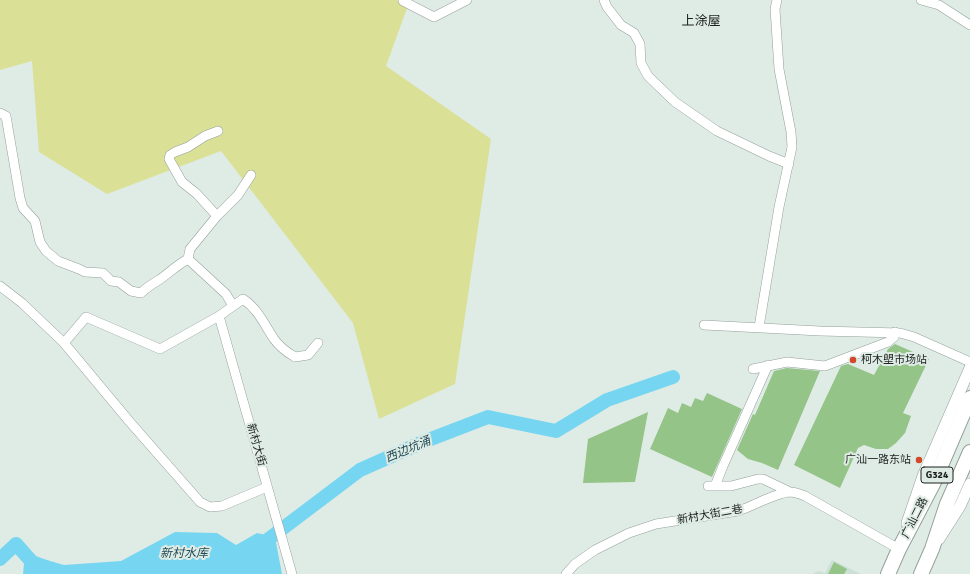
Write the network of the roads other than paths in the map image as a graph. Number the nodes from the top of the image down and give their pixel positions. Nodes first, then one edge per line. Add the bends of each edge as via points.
1 (467, 0) edge
2 (604, 0) edge
3 (777, 0) edge
4 (921, 0) edge
5 (403, 1) dead end
6 (970, 25) edge
7 (0, 113) edge
8 (218, 131) dead end
9 (789, 164) junction
10 (250, 175) dead end
11 (218, 216) junction
12 (188, 259) junction
13 (0, 286) edge
14 (233, 306) junction
15 (219, 316) junction
16 (704, 325) dead end
17 (759, 327) junction
18 (895, 332) junction
19 (64, 342) junction
20 (318, 343) dead end
21 (970, 362) edge
22 (768, 365) junction
23 (970, 368) edge
24 (752, 369) dead end
25 (970, 398) edge
26 (970, 452) edge
27 (970, 484) edge
28 (267, 487) junction
29 (790, 492) junction
30 (899, 549) junction
31 (932, 549) junction
32 (292, 574) edge
33 (566, 574) edge
34 (888, 574) edge
35 (921, 574) edge

1 - 5 street via 434,17
2 - 9 street via 621,25 634,33 640,44 641,63 648,76 676,102 717,131
3 - 9 street via 775,9 779,69 791,132
4 - 6 street via 947,9
7 - 12 street via 6,116 17,189 22,203 35,221 40,242 58,261 85,272 103,273 111,281 119,282 131,291 141,293
8 - 11 street via 175,152 169,159 182,182
9 - 17 street via 779,207
10 - 11 street via 238,195
11 - 12 street via 190,250
12 - 14 street via 226,294
13 - 19 street
14 - 15 street
14 - 20 street via 243,299 252,305 275,340 295,357 308,355
15 - 19 street via 160,349 86,317
15 - 28 street, 新村大街
16 - 17 street
17 - 18 street
18 - 21 street via 908,335
18 - 22 street via 894,337 888,342 825,366 787,362
19 - 28 street via 200,502 210,507 222,506
22 - 24 street
22 - 29 street via 712,486 731,486 763,479
23 - 30 street via 923,476
25 - 30 highway, 广汕二路 / G324 via 933,484
26 - 31 highway, 广汕二路 / G324 via 947,504
27 - 31 street via 960,506
28 - 32 street, 新村大街
29 - 30 street via 810,498
29 - 33 street, 新村大街二巷 via 738,511 656,524 628,533 595,550
30 - 34 highway, G324
31 - 35 highway, G324

